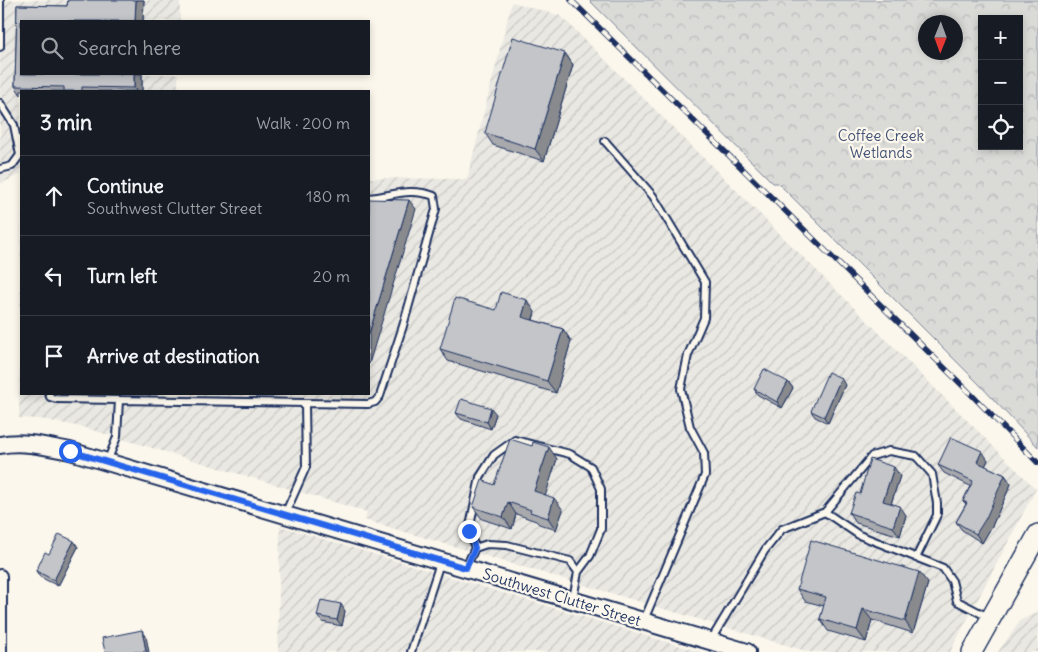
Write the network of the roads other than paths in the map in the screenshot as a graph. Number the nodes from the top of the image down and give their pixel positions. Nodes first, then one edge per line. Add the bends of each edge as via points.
1 (0, 0) edge
2 (0, 47) edge
3 (0, 103) edge
4 (604, 142) dead end
5 (0, 169) edge
6 (370, 198) edge
7 (50, 395) edge
8 (119, 400) junction
9 (305, 404) junction
10 (0, 445) edge
11 (108, 462) junction
12 (825, 512) junction
13 (285, 515) junction
14 (1038, 534) edge
15 (475, 548) junction
16 (916, 558) junction
17 (440, 561) junction
18 (466, 568) junction
19 (578, 572) junction
20 (0, 576) edge
21 (573, 600) junction
22 (0, 606) edge
23 (991, 619) junction
24 (643, 621) junction
25 (710, 641) junction
26 (0, 652) edge
27 (411, 652) edge
28 (747, 652) edge
29 (972, 652) edge

1 - 2 lane
3 - 5 lane via 14,125 20,154 12,166
4 - 24 lane via 653,196 705,282 704,318 688,355 681,389 690,427 704,453 705,475
6 - 9 lane via 401,192 426,193 434,196 436,201 403,326 380,396 375,402
7 - 8 lane via 56,399
8 - 9 lane
8 - 11 lane via 118,436
9 - 13 lane via 306,467
10 - 11 street, Southwest Clutter Street via 49,447
11 - 13 street, Southwest Clutter Street
12 - 16 lane via 860,535
12 - 16 lane via 872,456 889,451 916,456 932,474 937,503 937,515
12 - 25 lane via 782,529 765,550
13 - 17 street, Southwest Clutter Street
14 - 23 main road
15 - 18 lane
15 - 19 lane via 487,544 507,546 570,561
15 - 19 lane via 469,531 480,477 494,455 514,440 570,454 591,467 601,489 601,529 590,556
16 - 23 lane via 943,568 952,581 957,601
17 - 18 street, Southwest Clutter Street
17 - 27 lane
18 - 21 street, Southwest Clutter Street
19 - 21 lane
20 - 22 street
21 - 24 street, Southwest Clutter Street
22 - 26 street
23 - 29 main road
24 - 25 street, Southwest Clutter Street
25 - 28 street, Southwest Clutter Street

